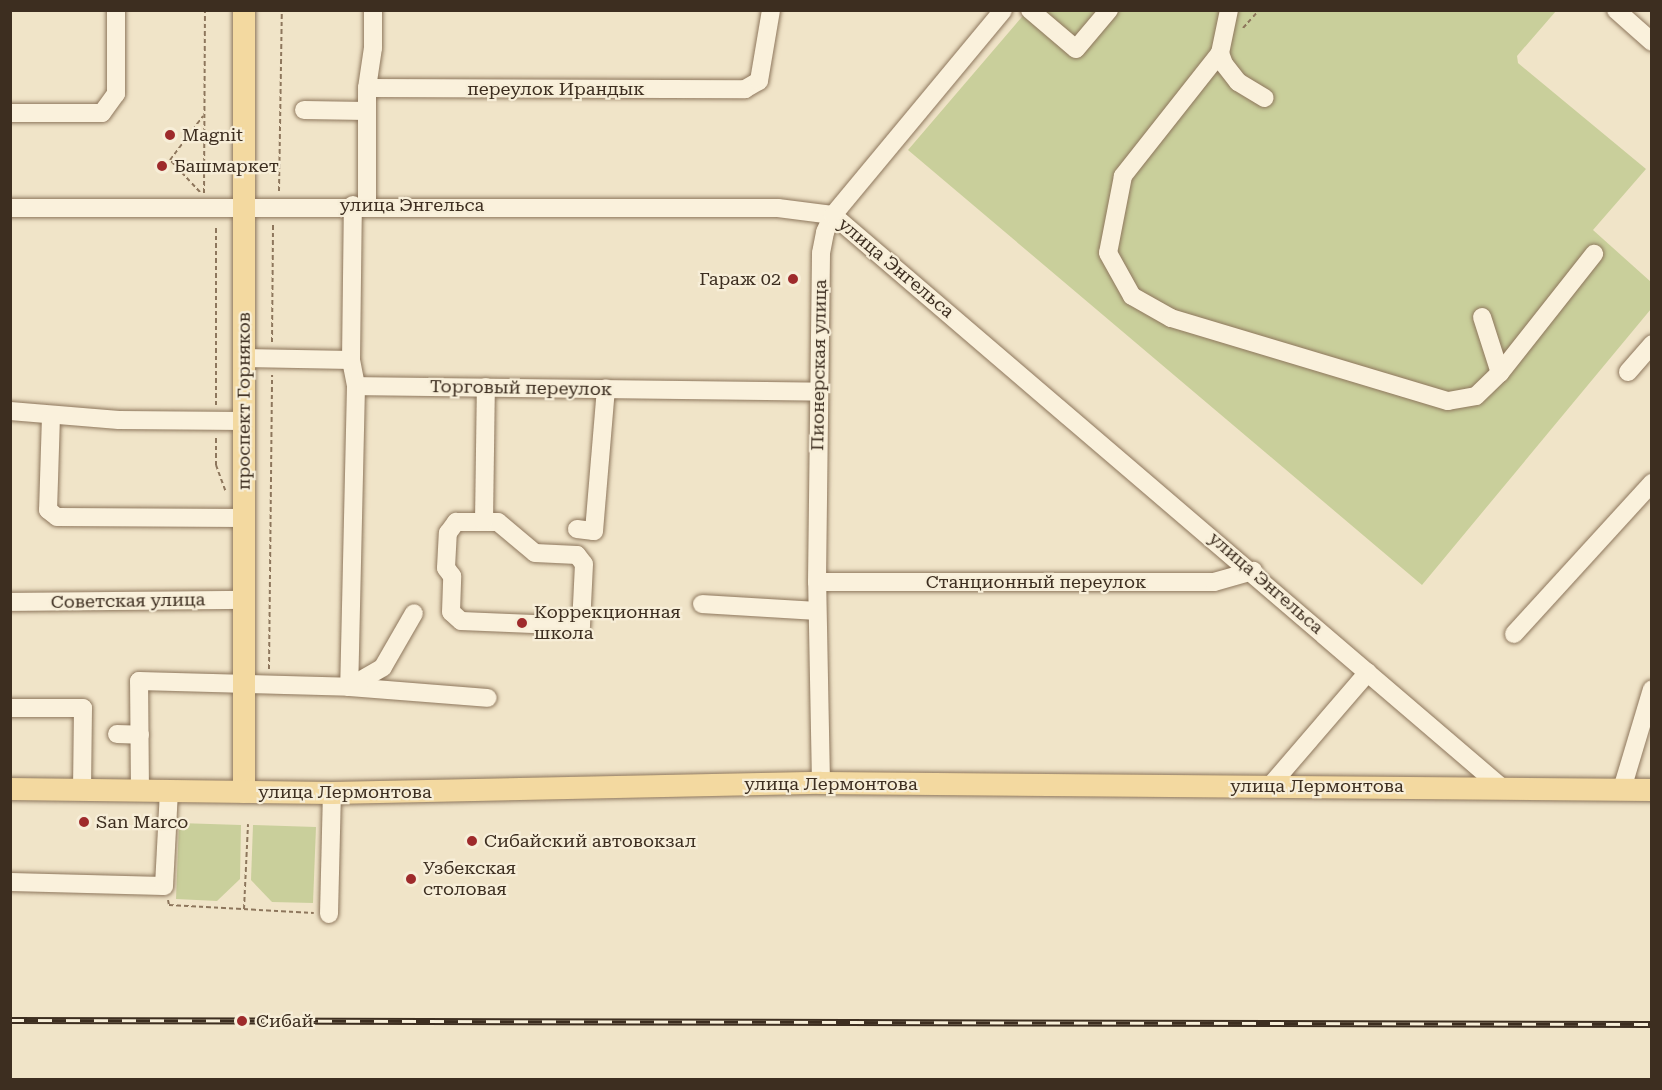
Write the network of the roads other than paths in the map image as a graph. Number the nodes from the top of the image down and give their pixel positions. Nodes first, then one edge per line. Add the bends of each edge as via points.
1 (116, 10) edge
2 (244, 10) edge
3 (373, 10) edge
4 (771, 10) edge
5 (1003, 10) edge
6 (1030, 10) edge
7 (1108, 10) edge
8 (1229, 10) edge
9 (1616, 10) edge
10 (1652, 42) edge
11 (1220, 53) junction
12 (367, 88) junction
13 (1265, 98) dead end
14 (304, 110) dead end
15 (367, 111) junction
16 (10, 113) edge
17 (360, 205) junction
18 (244, 207) junction
19 (10, 208) edge
20 (834, 215) junction
21 (1594, 254) dead end
22 (1482, 317) dead end
23 (1652, 344) edge
24 (244, 358) junction
25 (351, 360) junction
26 (1628, 372) dead end
27 (1500, 374) junction
28 (356, 386) junction
29 (486, 387) junction
30 (606, 388) junction
31 (819, 392) junction
32 (10, 411) edge
33 (51, 416) junction
34 (244, 421) junction
35 (1652, 483) edge
36 (240, 518) junction
37 (484, 522) junction
38 (577, 529) dead end
39 (1253, 571) junction
40 (817, 582) junction
41 (245, 600) junction
42 (10, 602) edge
43 (702, 604) dead end
44 (817, 611) junction
45 (414, 613) dead end
46 (1514, 633) dead end
47 (1368, 672) junction
48 (244, 684) junction
49 (349, 687) junction
50 (1652, 689) edge
51 (488, 698) dead end
52 (10, 708) edge
53 (117, 734) dead end
54 (140, 735) junction
55 (821, 783) junction
56 (1270, 786) junction
57 (1501, 787) junction
58 (10, 789) edge
59 (1622, 789) junction
60 (82, 790) junction
61 (1652, 790) edge
62 (140, 791) junction
63 (169, 791) junction
64 (244, 792) junction
65 (332, 794) junction
66 (10, 882) edge
67 (329, 914) road end

1 - 16 street via 116,94 102,113
2 - 18 main road, проспект Горняков
3 - 12 street
4 - 12 street, переулок Ирандык via 759,81 745,89
5 - 20 street, Пионерская улица
6 - 7 street via 1076,49
8 - 11 street
9 - 10 street
11 - 13 street via 1238,82
11 - 27 street via 1123,176 1108,253 1132,296 1171,318 1448,401 1476,396
12 - 15 street
14 - 15 street
15 - 17 street
17 - 18 street, улица Энгельса
17 - 20 street, улица Энгельса via 778,208
17 - 25 street
18 - 19 street, улица Энгельса
18 - 24 main road, проспект Горняков
20 - 31 street, Пионерская улица via 821,253
20 - 39 street, улица Энгельса
21 - 27 street
22 - 27 street
23 - 26 street
24 - 25 street
24 - 34 main road, проспект Горняков
25 - 28 street
28 - 29 street, Торговый переулок
28 - 49 street
29 - 30 street, Торговый переулок
29 - 37 street
30 - 31 street, Торговый переулок
30 - 38 street via 594,531
31 - 40 street, Пионерская улица
32 - 33 street via 36,411
33 - 34 street
33 - 36 street via 48,510 57,517
34 - 36 main road, проспект Горняков
35 - 46 street
36 - 41 main road, проспект Горняков
37 - 37 street via 456,522 448,533 446,568 452,576 451,612 461,621 581,626 584,564 577,555 535,553 498,522
39 - 40 street, Станционный переулок via 1214,582
39 - 47 street, улица Энгельса
40 - 44 street, Пионерская улица
41 - 42 street, Советская улица
41 - 48 main road, проспект Горняков
43 - 44 street
44 - 55 street, Пионерская улица
45 - 49 street via 383,667
47 - 56 street
47 - 57 street, улица Энгельса
48 - 49 street
48 - 54 street via 139,681
48 - 64 main road, проспект Горняков
49 - 51 street
50 - 59 street
52 - 60 street via 83,708
53 - 54 street
54 - 62 street
55 - 56 main road, улица Лермонтова
55 - 65 main road, улица Лермонтова
56 - 57 main road, улица Лермонтова
57 - 59 main road, улица Лермонтова
58 - 60 main road, улица Лермонтова
59 - 61 main road, улица Лермонтова
60 - 62 main road, улица Лермонтова
62 - 63 main road, улица Лермонтова
63 - 64 main road, улица Лермонтова
63 - 66 street via 164,886
64 - 65 main road, улица Лермонтова
65 - 67 street

